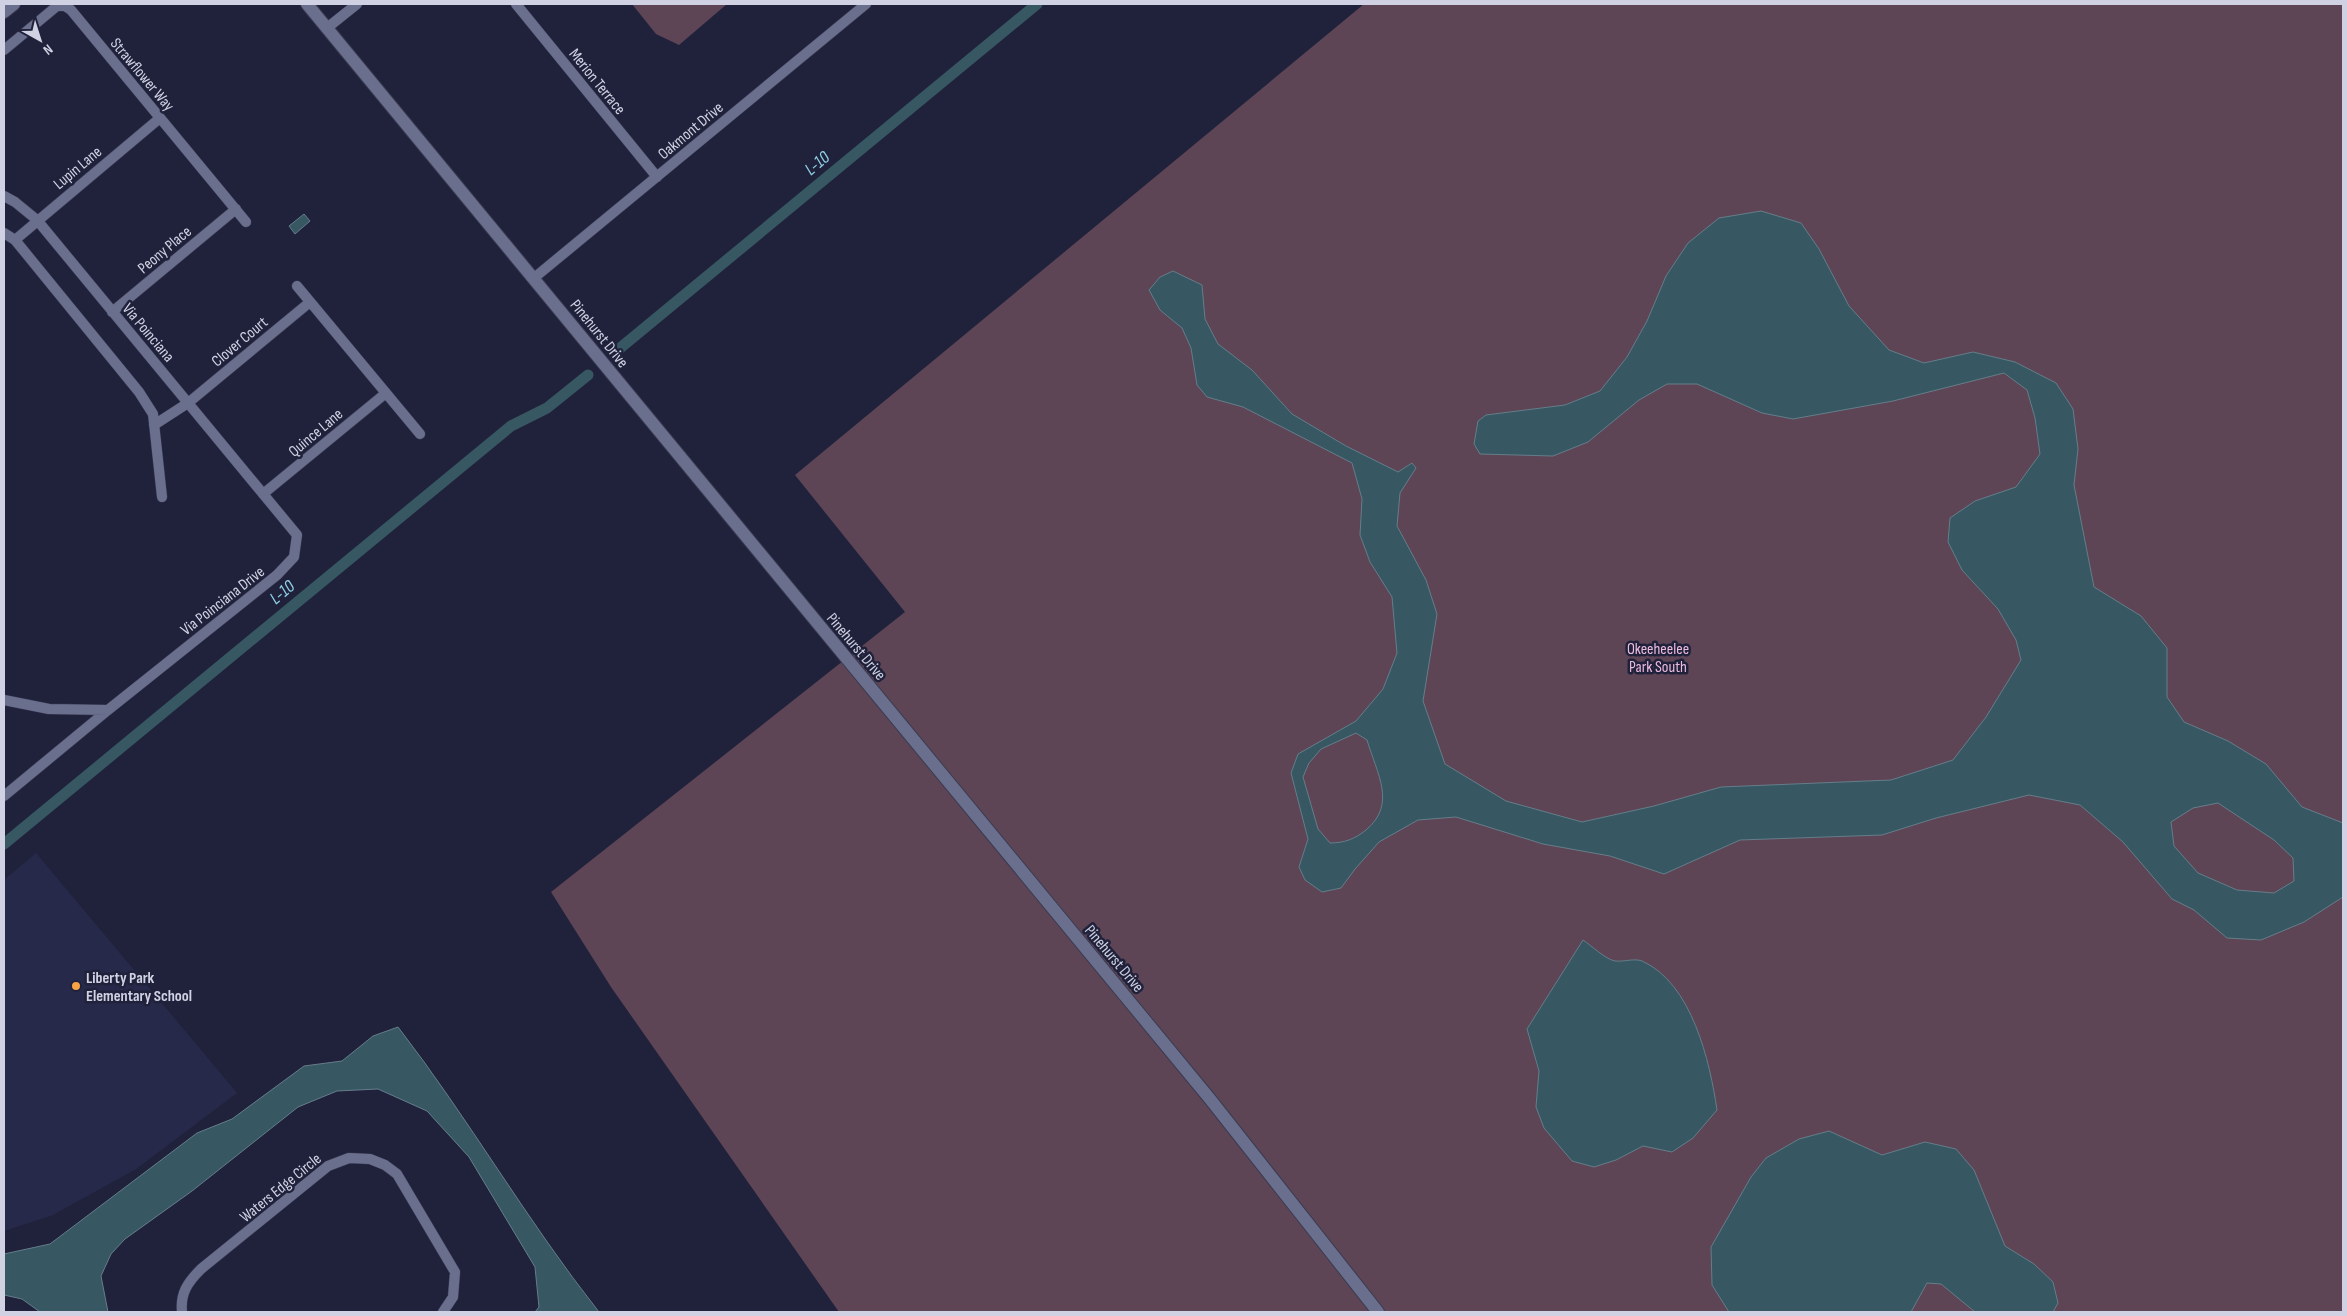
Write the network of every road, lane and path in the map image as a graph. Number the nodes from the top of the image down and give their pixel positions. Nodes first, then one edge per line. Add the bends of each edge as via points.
1 (14, 4) edge
2 (307, 4) edge
3 (357, 4) edge
4 (516, 4) edge
5 (866, 4) edge
6 (4, 12) edge
7 (326, 28) junction
8 (4, 50) edge
9 (160, 118) junction
10 (657, 177) junction
11 (4, 196) edge
12 (236, 209) junction
13 (36, 220) junction
14 (246, 222) dead end
15 (4, 233) edge
16 (15, 240) junction
17 (534, 278) junction
18 (297, 286) dead end
19 (310, 302) junction
20 (112, 312) junction
21 (386, 393) junction
22 (188, 403) junction
23 (154, 425) junction
24 (420, 434) dead end
25 (264, 494) junction
26 (162, 497) dead end
27 (4, 700) edge
28 (108, 710) junction
29 (4, 796) edge
30 (182, 1312) edge
31 (443, 1312) edge
32 (1378, 1312) edge

1 - 6 street
2 - 7 street, Pinehurst Drive
3 - 7 street
4 - 10 street, Merion Terrace
5 - 10 street, Oakmont Drive
7 - 17 street, Pinehurst Drive
8 - 9 street, Strawflower Way via 57,6 65,6
9 - 12 street, Strawflower Way
9 - 13 street, Lupin Lane
10 - 17 street, Oakmont Drive
11 - 13 street, Via Poinciana
12 - 14 street, Strawflower Way
12 - 20 street, Peony Place
13 - 16 street, Lupin Lane
13 - 20 street, Via Poinciana
15 - 16 street
16 - 23 street via 140,392 153,414
17 - 32 street, Pinehurst Drive via 1210,1099
18 - 19 street
19 - 21 street
19 - 22 street, Clover Court
20 - 22 street, Via Poinciana
21 - 24 street
21 - 25 street, Quince Lane
22 - 23 street
22 - 25 street, Via Poinciana
23 - 26 street
25 - 28 street, Via Poinciana Drive via 297,535 294,557 278,575
27 - 28 street via 49,709
28 - 29 street, Via Poinciana Drive
30 - 31 street, Waters Edge Circle via 185,1287 201,1269 328,1166 356,1158 379,1162 397,1174 455,1272 453,1297

